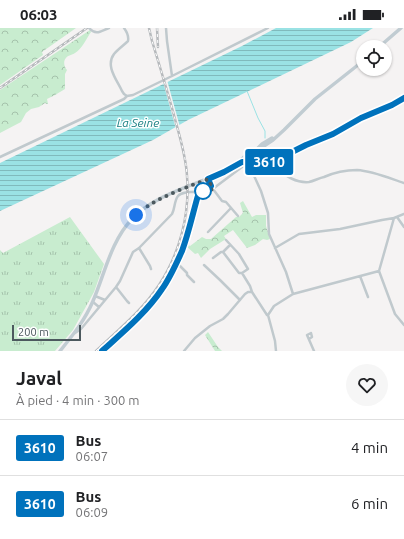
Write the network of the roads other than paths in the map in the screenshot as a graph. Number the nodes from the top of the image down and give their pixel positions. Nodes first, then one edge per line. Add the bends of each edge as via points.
1 (89, 28) edge
2 (109, 28) edge
3 (124, 28) edge
4 (166, 28) edge
5 (268, 28) edge
6 (401, 28) edge
7 (387, 40) edge
8 (356, 67) edge
9 (172, 76) junction
10 (127, 96) junction
11 (403, 99) edge
12 (404, 102) edge
13 (0, 157) edge
14 (244, 158) junction
15 (274, 161) junction
16 (253, 162) junction
17 (246, 163) junction
18 (218, 174) junction
19 (208, 179) junction
20 (404, 183) edge
21 (212, 188) junction
22 (199, 192) junction
23 (231, 208) junction
24 (404, 214) edge
25 (238, 216) dead end
26 (397, 217) junction
27 (394, 218) junction
28 (404, 227) edge
29 (208, 232) dead end
30 (226, 240) dead end
31 (230, 245) junction
32 (138, 248) junction
33 (275, 248) junction
34 (223, 252) junction
35 (213, 258) dead end
36 (177, 263) junction
37 (204, 265) dead end
38 (151, 269) dead end
39 (379, 271) junction
40 (242, 273) junction
41 (360, 276) junction
42 (194, 282) dead end
43 (116, 287) junction
44 (252, 292) junction
45 (293, 294) junction
46 (95, 296) junction
47 (368, 297) dead end
48 (105, 300) junction
49 (240, 300) junction
50 (93, 302) junction
51 (130, 303) dead end
52 (99, 308) junction
53 (268, 315) junction
54 (404, 325) edge
55 (73, 335) junction
56 (309, 339) dead end
57 (60, 351) edge
58 (102, 351) edge
59 (184, 351) edge
60 (276, 351) edge
61 (314, 351) edge

1 - 2 street via 95,33
3 - 10 street via 129,38 110,62 113,73
4 - 9 street
5 - 9 street
6 - 7 main road
8 - 16 main road via 262,144
9 - 10 street
10 - 13 street
11 - 12 street
11 - 15 street
14 - 16 main road via 248,154
14 - 17 main road
14 - 18 main road
15 - 16 street
15 - 20 street via 282,173 302,181 310,182 358,170
16 - 17 main road
16 - 21 street via 239,168
16 - 33 street via 268,213 269,234
17 - 18 main road via 240,163
18 - 19 main road
19 - 21 street
19 - 46 main road via 172,192 132,219 114,246
21 - 22 street
21 - 23 street
22 - 32 street via 181,193 172,214
22 - 36 street
23 - 25 street
23 - 29 street
24 - 26 street
26 - 27 street
26 - 28 street
27 - 33 street via 299,234
27 - 39 street
30 - 31 street
31 - 34 street
31 - 40 street via 248,269
32 - 38 street
32 - 43 street
33 - 45 street
34 - 35 street
34 - 40 street via 239,273
36 - 42 street
36 - 58 street via 162,290
37 - 49 street
39 - 41 street
39 - 54 street via 395,314
40 - 44 street
41 - 45 street
41 - 47 street
43 - 48 street
43 - 51 street
44 - 49 street via 245,294
44 - 53 street
45 - 53 street via 274,306
46 - 48 street
46 - 50 main road
48 - 52 street
49 - 59 street via 228,314 195,338
50 - 52 street
50 - 55 main road
52 - 55 street
53 - 60 street
55 - 57 main road
56 - 61 street

